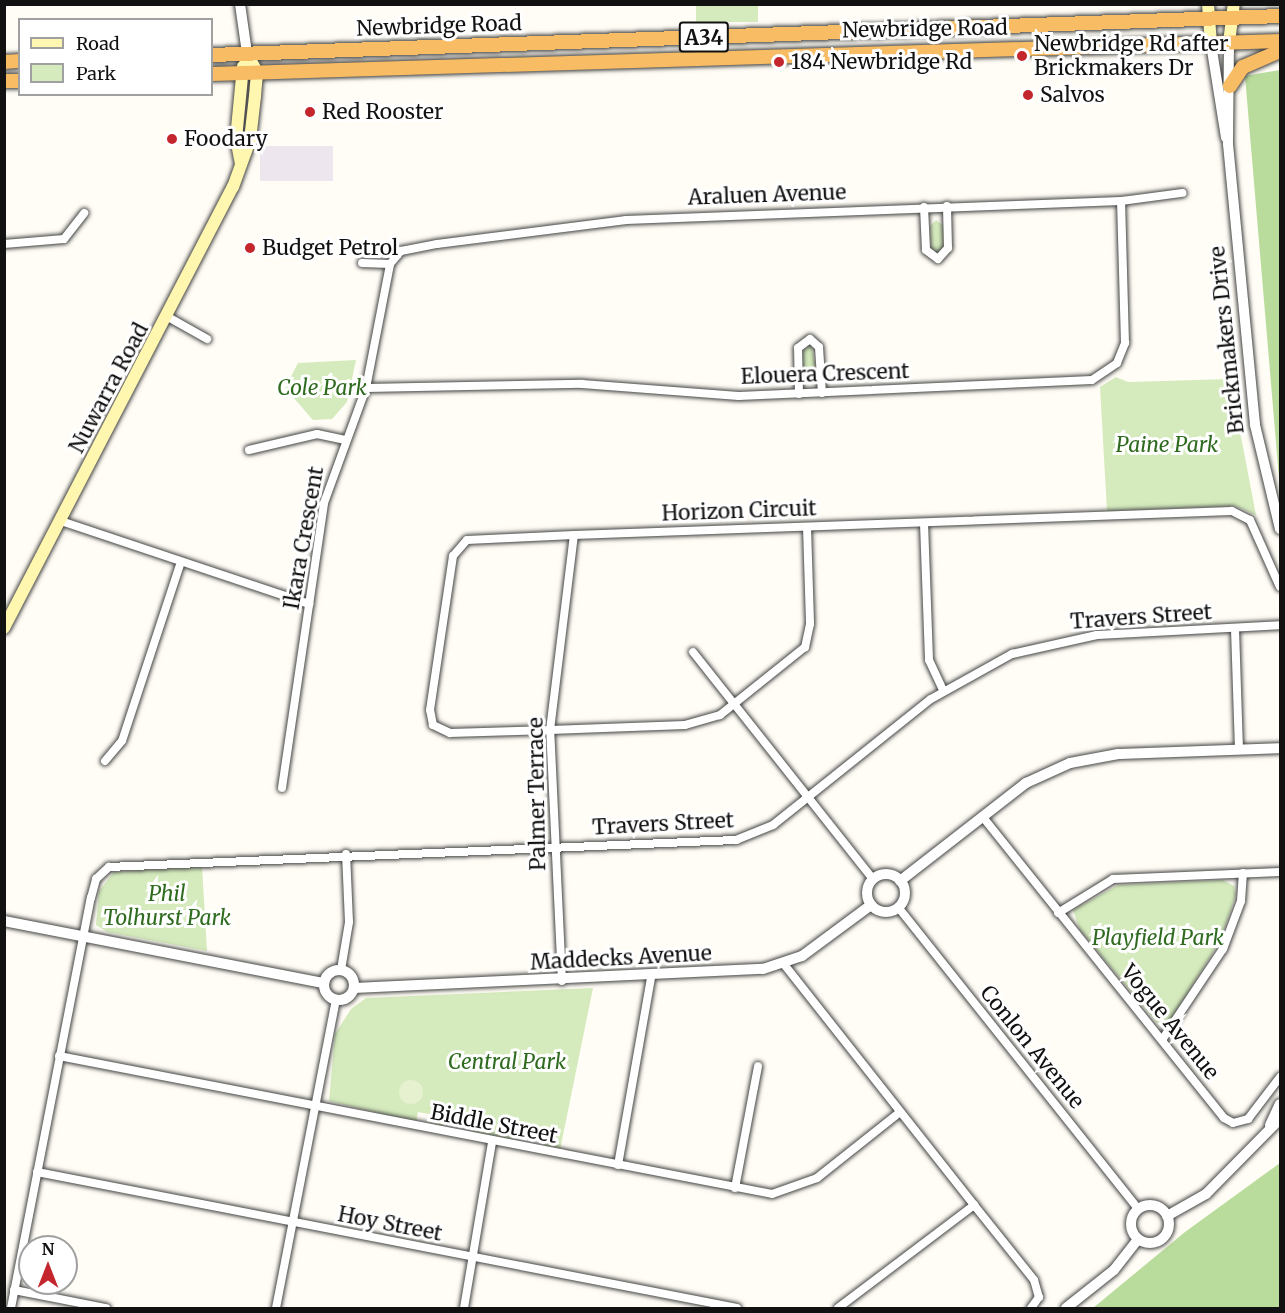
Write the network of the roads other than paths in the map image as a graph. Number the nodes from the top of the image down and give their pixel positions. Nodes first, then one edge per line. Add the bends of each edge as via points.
1 (240, 4) edge
2 (1209, 11) edge
3 (1234, 11) edge
4 (1281, 16) edge
5 (1281, 41) edge
6 (1229, 43) junction
7 (1210, 44) junction
8 (1281, 51) edge
9 (247, 53) junction
10 (213, 54) edge
11 (257, 72) junction
12 (241, 73) junction
13 (213, 74) edge
14 (1230, 86) junction
15 (1228, 144) junction
16 (241, 164) junction
17 (1182, 194) dead end
18 (1120, 201) junction
19 (947, 206) junction
20 (924, 207) junction
21 (84, 213) dead end
22 (4, 244) edge
23 (362, 263) dead end
24 (390, 264) junction
25 (168, 317) junction
26 (207, 339) dead end
27 (366, 388) junction
28 (822, 393) junction
29 (799, 394) junction
30 (345, 440) junction
31 (249, 450) dead end
32 (61, 521) junction
33 (924, 523) junction
34 (1280, 526) edge
35 (807, 527) junction
36 (574, 535) junction
37 (181, 562) junction
38 (1281, 587) edge
39 (309, 603) junction
40 (1281, 625) edge
41 (4, 628) edge
42 (1235, 629) junction
43 (693, 652) dead end
44 (943, 690) junction
45 (735, 705) junction
46 (550, 730) junction
47 (1281, 748) edge
48 (1239, 749) junction
49 (105, 761) dead end
50 (282, 788) dead end
51 (808, 796) junction
52 (982, 816) junction
53 (553, 847) junction
54 (346, 854) junction
55 (1281, 872) edge
56 (1244, 873) junction
57 (873, 879) junction
58 (900, 881) junction
59 (871, 905) junction
60 (898, 908) junction
61 (1058, 913) junction
62 (4, 921) edge
63 (83, 936) junction
64 (783, 963) junction
65 (341, 970) junction
66 (651, 977) junction
67 (562, 981) junction
68 (323, 983) junction
69 (354, 988) junction
70 (336, 1000) junction
71 (1162, 1040) junction
72 (59, 1056) junction
73 (758, 1066) dead end
74 (1281, 1077) edge
75 (1281, 1104) edge
76 (314, 1107) junction
77 (900, 1112) junction
78 (1281, 1119) edge
79 (1267, 1130) junction
80 (492, 1142) junction
81 (618, 1165) junction
82 (37, 1172) junction
83 (735, 1188) junction
84 (974, 1205) junction
85 (1138, 1209) junction
86 (1167, 1216) junction
87 (291, 1222) junction
88 (1138, 1239) junction
89 (472, 1258) junction
90 (14, 1290) junction
91 (11, 1308) edge
92 (106, 1308) edge
93 (276, 1308) edge
94 (464, 1308) edge
95 (737, 1308) edge
96 (838, 1308) edge
97 (1031, 1308) edge
98 (1066, 1308) edge

1 - 9 street
2 - 3 highway, Newbridge Road / A34
2 - 7 main road, Brickmakers Drive
2 - 9 highway, Newbridge Road / A34
3 - 4 highway, Newbridge Road / A34
3 - 6 main road
5 - 6 highway, Newbridge Road / A34
6 - 7 highway, Newbridge Road / A34
6 - 14 street, Brickmakers Drive
7 - 11 highway, Newbridge Road / A34
7 - 15 street, Brickmakers Drive via 1217,110
8 - 14 highway via 1243,67
9 - 10 highway, Newbridge Road / A34
9 - 11 main road
9 - 12 main road
11 - 12 highway, Newbridge Road / A34
11 - 16 main road, Nuwarra Road via 250,140
12 - 13 highway, Newbridge Road / A34
12 - 16 main road via 236,140
14 - 15 street, Brickmakers Drive
15 - 34 street, Brickmakers Drive via 1258,452
16 - 25 main road, Nuwarra Road
17 - 18 street, Araluen Avenue
18 - 19 street, Araluen Avenue
18 - 28 street, Elouera Crescent via 1126,330 1122,354 1102,377 1078,382
19 - 20 street, Araluen Avenue
19 - 20 street via 948,248 938,259 926,250
20 - 24 street, Araluen Avenue via 626,220 417,248 397,254
21 - 22 street via 64,239
23 - 24 street
24 - 27 street, Ikara Crescent
25 - 26 street
25 - 32 main road, Nuwarra Road
27 - 29 street, Elouera Crescent via 550,383 706,395
27 - 30 street, Ikara Crescent
28 - 29 street, Elouera Crescent
28 - 29 street via 819,347 810,339 798,348
30 - 31 street via 316,434
30 - 39 street, Ikara Crescent via 328,484
32 - 37 street
32 - 41 main road, Nuwarra Road
33 - 35 street, Horizon Circuit
33 - 38 street, Horizon Circuit via 1237,512 1250,520
33 - 44 street via 929,660
35 - 36 street, Horizon Circuit
35 - 45 street via 808,639 794,658
36 - 46 street, Palmer Terrace
36 - 46 street, Horizon Circuit via 472,539 456,548 430,710 433,725 444,733
37 - 39 street
37 - 49 street via 122,741
39 - 50 street, Ikara Crescent
40 - 42 street
42 - 44 street, Travers Street via 1056,641 991,663
42 - 48 street
43 - 45 street
44 - 51 street, Travers Street
45 - 46 street via 698,724
45 - 51 street
46 - 53 street, Palmer Terrace
47 - 48 street
48 - 52 street via 1094,757 1047,771
51 - 53 street, Travers Street via 762,833 736,840
51 - 57 street
52 - 58 street
52 - 61 street, Vogue Avenue
53 - 54 street, Travers Street
53 - 67 street, Palmer Terrace
54 - 63 street, Travers Street via 117,863 96,879
54 - 65 street via 349,922
55 - 56 street
56 - 61 street via 1113,879
56 - 71 street via 1241,901 1223,949
57 - 58 street via 884,874
57 - 59 street via 867,894
58 - 60 street via 904,898
59 - 60 street via 881,911
59 - 64 street, Maddecks Avenue via 820,945
60 - 85 street, Conlon Avenue
61 - 71 street, Vogue Avenue
62 - 63 street
63 - 68 street
63 - 72 street, Travers Street
64 - 66 street, Maddecks Avenue
64 - 77 street
65 - 68 street via 328,974
65 - 69 street via 352,978
66 - 67 street, Maddecks Avenue
66 - 81 street
67 - 69 street, Maddecks Avenue
68 - 70 street via 325,993
69 - 70 street via 346,999
70 - 76 street
71 - 74 street, Vogue Avenue via 1224,1118 1233,1123 1248,1119
72 - 76 street, Biddle Street
72 - 82 street, Travers Street
73 - 83 street
75 - 79 street
76 - 80 street, Biddle Street
76 - 87 street
77 - 83 street, Biddle Street via 803,1186 772,1194
77 - 84 street
78 - 79 street
79 - 86 street via 1206,1194
80 - 81 street, Biddle Street
80 - 89 street
81 - 83 street, Biddle Street
82 - 87 street, Hoy Street
82 - 90 street, Travers Street
84 - 96 street
84 - 97 street via 1034,1280 1039,1297
85 - 86 street via 1154,1206
85 - 88 street via 1131,1224
86 - 88 street via 1164,1237 1154,1243
87 - 89 street, Hoy Street
87 - 93 street
88 - 98 street via 1114,1270
89 - 94 street
89 - 95 street, Hoy Street
90 - 91 street, Travers Street
90 - 92 street

